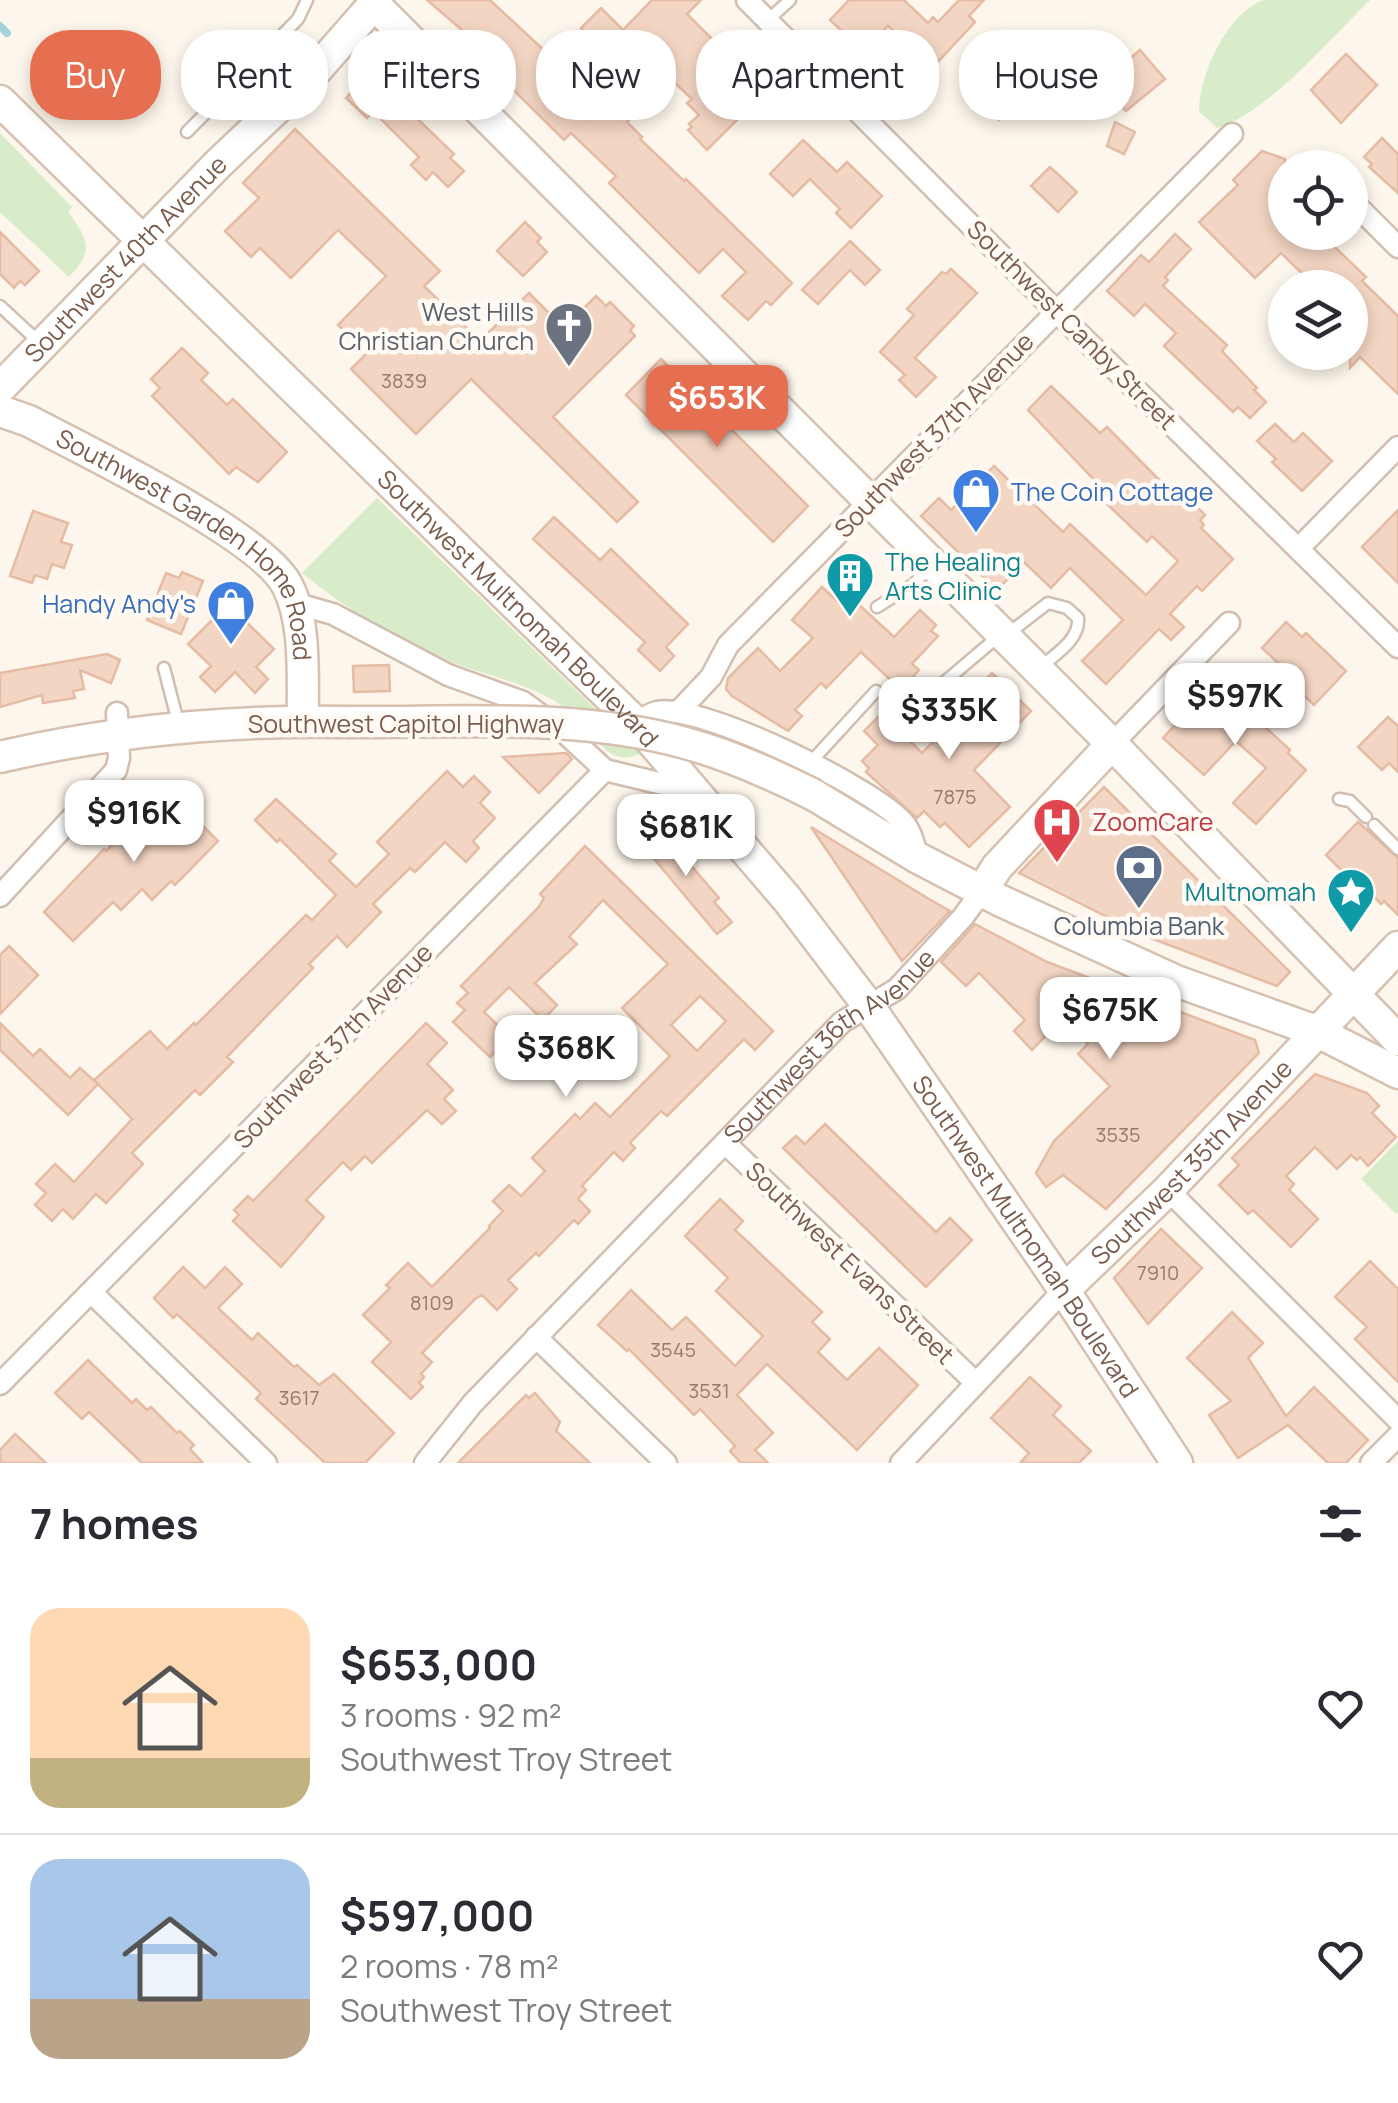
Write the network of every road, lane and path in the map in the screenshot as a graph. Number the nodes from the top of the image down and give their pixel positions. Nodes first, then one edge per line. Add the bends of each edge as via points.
1 (307, 0) edge
2 (747, 0) edge
3 (790, 0) edge
4 (374, 2) edge
5 (768, 20) junction
6 (0, 101) edge
7 (187, 132) dead end
8 (1232, 134) dead end
9 (1368, 217) edge
10 (143, 240) junction
11 (1398, 247) edge
12 (0, 306) edge
13 (1056, 311) junction
14 (42, 345) junction
15 (0, 388) edge
16 (0, 411) edge
17 (1398, 447) edge
18 (869, 501) junction
19 (1299, 548) junction
20 (932, 564) junction
21 (294, 603) junction
22 (878, 608) dead end
23 (1228, 623) dead end
24 (1003, 635) junction
25 (1398, 647) edge
26 (164, 668) dead end
27 (1038, 670) junction
28 (941, 686) dead end
29 (876, 690) dead end
30 (678, 712) junction
31 (303, 721) junction
32 (118, 723) junction
33 (636, 723) junction
34 (180, 727) junction
35 (1112, 744) junction
36 (0, 756) edge
37 (809, 764) junction
38 (605, 770) junction
39 (690, 783) junction
40 (1339, 799) dead end
41 (1398, 849) edge
42 (918, 858) junction
43 (982, 891) junction
44 (0, 896) edge
45 (1398, 947) edge
46 (1353, 994) junction
47 (870, 1008) junction
48 (1316, 1031) junction
49 (1398, 1040) edge
50 (1398, 1073) edge
51 (725, 1143) junction
52 (1168, 1190) junction
53 (1063, 1290) junction
54 (91, 1292) junction
55 (536, 1337) junction
56 (976, 1383) junction
57 (0, 1384) edge
58 (1398, 1420) edge
59 (1398, 1436) edge
60 (266, 1463) edge
61 (425, 1463) edge
62 (666, 1463) edge
63 (901, 1463) edge
64 (1177, 1463) edge
65 (1370, 1463) edge

1 - 7 lane via 298,20
2 - 5 street, Southwest Canby Street
3 - 5 lane
4 - 10 street, Southwest 40th Avenue via 311,76
4 - 18 street
5 - 13 street, Southwest Canby Street
6 - 10 street, Southwest Multnomah Boulevard
8 - 13 street, Southwest 37th Avenue
9 - 11 street
10 - 14 street, Southwest 40th Avenue
10 - 33 street, Southwest Multnomah Boulevard
12 - 14 lane
13 - 18 street, Southwest 37th Avenue
13 - 19 street, Southwest Canby Street
14 - 15 street, Southwest 40th Avenue
16 - 21 street, Southwest Garden Home Road via 232,534 275,566
17 - 19 street
18 - 20 street
18 - 30 street, Southwest 37th Avenue via 728,645
19 - 25 street, Southwest Canby Street
20 - 22 lane
20 - 24 street
21 - 31 street, Southwest Garden Home Road
21 - 38 street via 333,614 448,675 523,702
23 - 35 street, Southwest 36th Avenue
24 - 27 street
24 - 27 lane via 1048,602 1078,618 1072,639
24 - 28 lane
26 - 34 lane
27 - 35 street
29 - 37 lane
30 - 33 street via 656,712
30 - 37 street via 734,727
31 - 34 street, Southwest Capitol Highway
31 - 42 street, Southwest Capitol Highway, bridge via 535,723 684,742 814,795
32 - 34 street, Southwest Capitol Highway
32 - 36 street, Southwest Capitol Highway
32 - 44 street via 119,764 108,781
33 - 39 street, Southwest Multnomah Boulevard
35 - 43 street, Southwest 36th Avenue
35 - 46 street
37 - 42 street via 893,813
38 - 39 street via 667,785
38 - 54 street, Southwest 37th Avenue
39 - 47 street, Southwest Multnomah Boulevard
40 - 41 lane via 1350,801
42 - 43 street, Southwest Capitol Highway
43 - 47 street, Southwest 36th Avenue via 913,972
43 - 48 street, Southwest Capitol Highway via 1176,981
45 - 46 street, Southwest 35th Avenue
46 - 48 street, Southwest 35th Avenue
46 - 49 street
47 - 51 street, Southwest 36th Avenue via 842,1022
47 - 53 street, Southwest Multnomah Boulevard
48 - 50 street, Southwest Capitol Highway
48 - 52 street, Southwest 35th Avenue
51 - 55 street, Southwest 36th Avenue
51 - 56 street, Southwest Evans Street
52 - 53 street, Southwest 35th Avenue
52 - 58 street
53 - 56 street, Southwest 35th Avenue
53 - 64 street, Southwest Multnomah Boulevard
54 - 57 street, Southwest 37th Avenue
54 - 60 street
55 - 61 street, Southwest 36th Avenue
55 - 62 street
56 - 63 street, Southwest 35th Avenue
59 - 65 street

